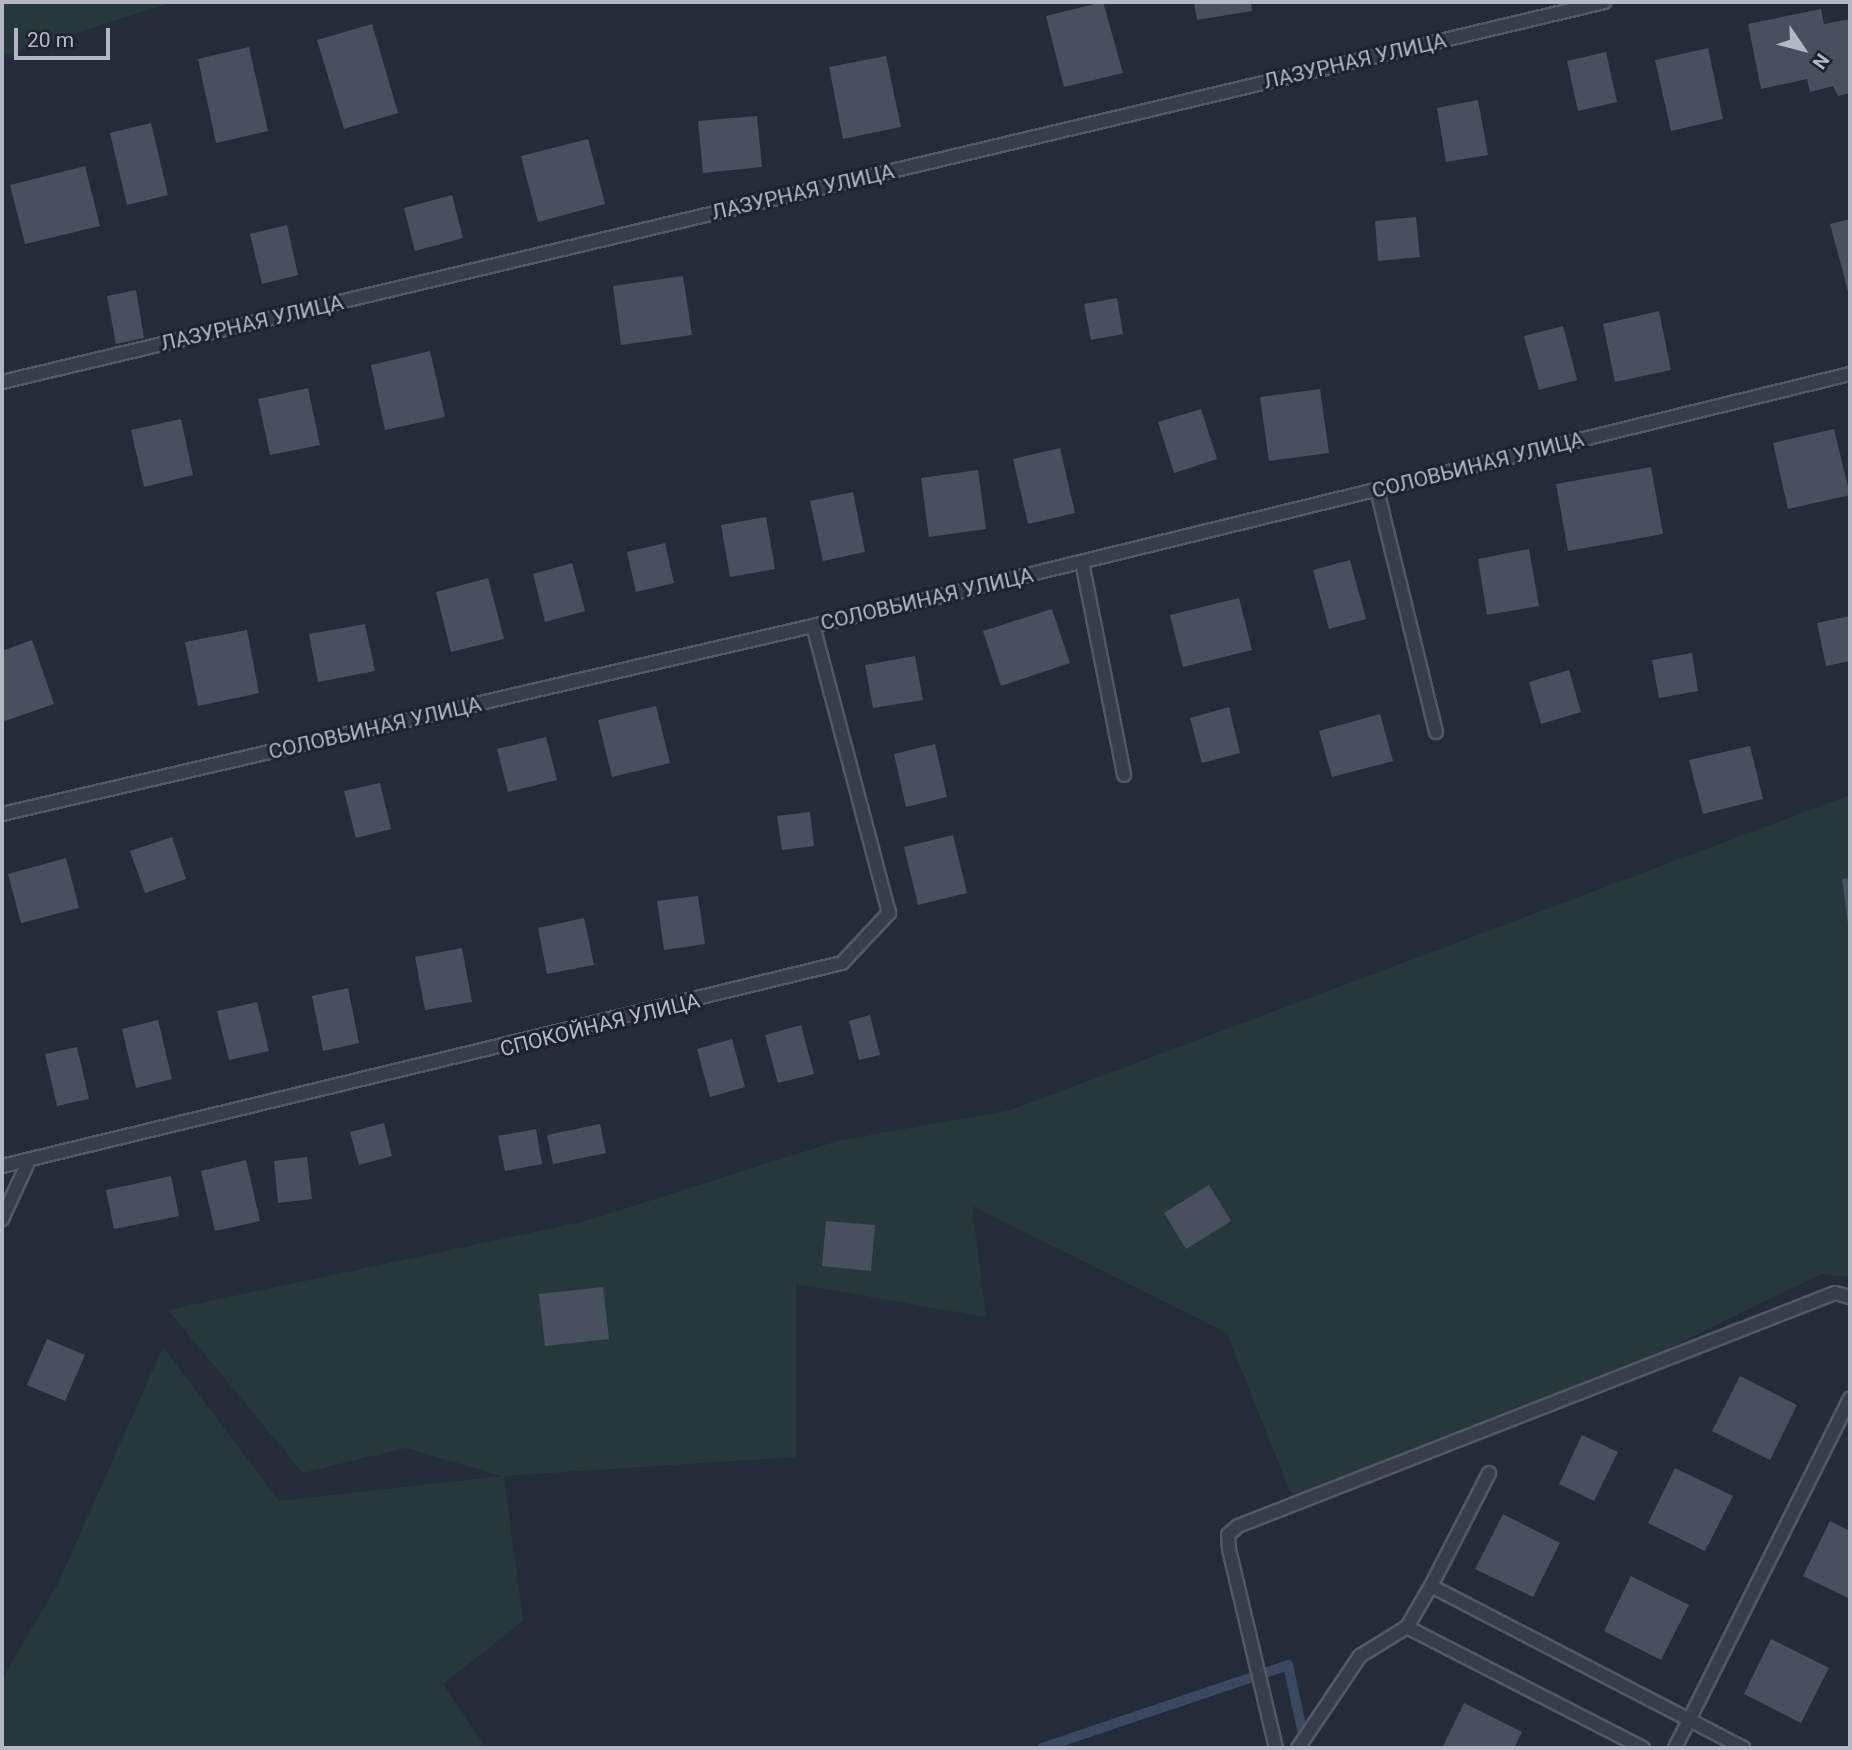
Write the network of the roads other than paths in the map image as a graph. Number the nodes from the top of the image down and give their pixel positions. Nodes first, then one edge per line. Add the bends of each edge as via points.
1 (1605, 2) edge
2 (1850, 374) edge
3 (2, 382) edge
4 (1377, 490) junction
5 (1082, 562) junction
6 (813, 626) junction
7 (1436, 732) dead end
8 (1124, 775) dead end
9 (2, 814) edge
10 (29, 1160) junction
11 (2, 1166) edge
12 (2, 1219) edge
13 (1850, 1297) edge
14 (1850, 1398) edge
15 (1489, 1474) dead end
16 (1431, 1586) junction
17 (1407, 1627) junction
18 (1686, 1718) junction
19 (1276, 1748) edge
20 (1298, 1748) edge
21 (1643, 1748) edge
22 (1675, 1748) edge
23 (1744, 1748) edge

1 - 3 lane, ЛАЗУРНАЯ УЛИЦА
2 - 4 lane, СОЛОВЬИНАЯ УЛИЦА
4 - 5 lane, СОЛОВЬИНАЯ УЛИЦА
4 - 7 lane
5 - 6 lane, СОЛОВЬИНАЯ УЛИЦА
5 - 8 lane
6 - 9 lane, СОЛОВЬИНАЯ УЛИЦА
6 - 10 lane, СПОКОЙНАЯ УЛИЦА via 890,913 842,963
10 - 11 lane, СПОКОЙНАЯ УЛИЦА
10 - 12 lane
13 - 19 lane via 1835,1293 1238,1526 1228,1535 1229,1549
14 - 18 lane
15 - 16 lane
16 - 17 lane
16 - 18 lane
17 - 20 lane via 1360,1656
17 - 21 lane
18 - 22 lane
18 - 23 lane

